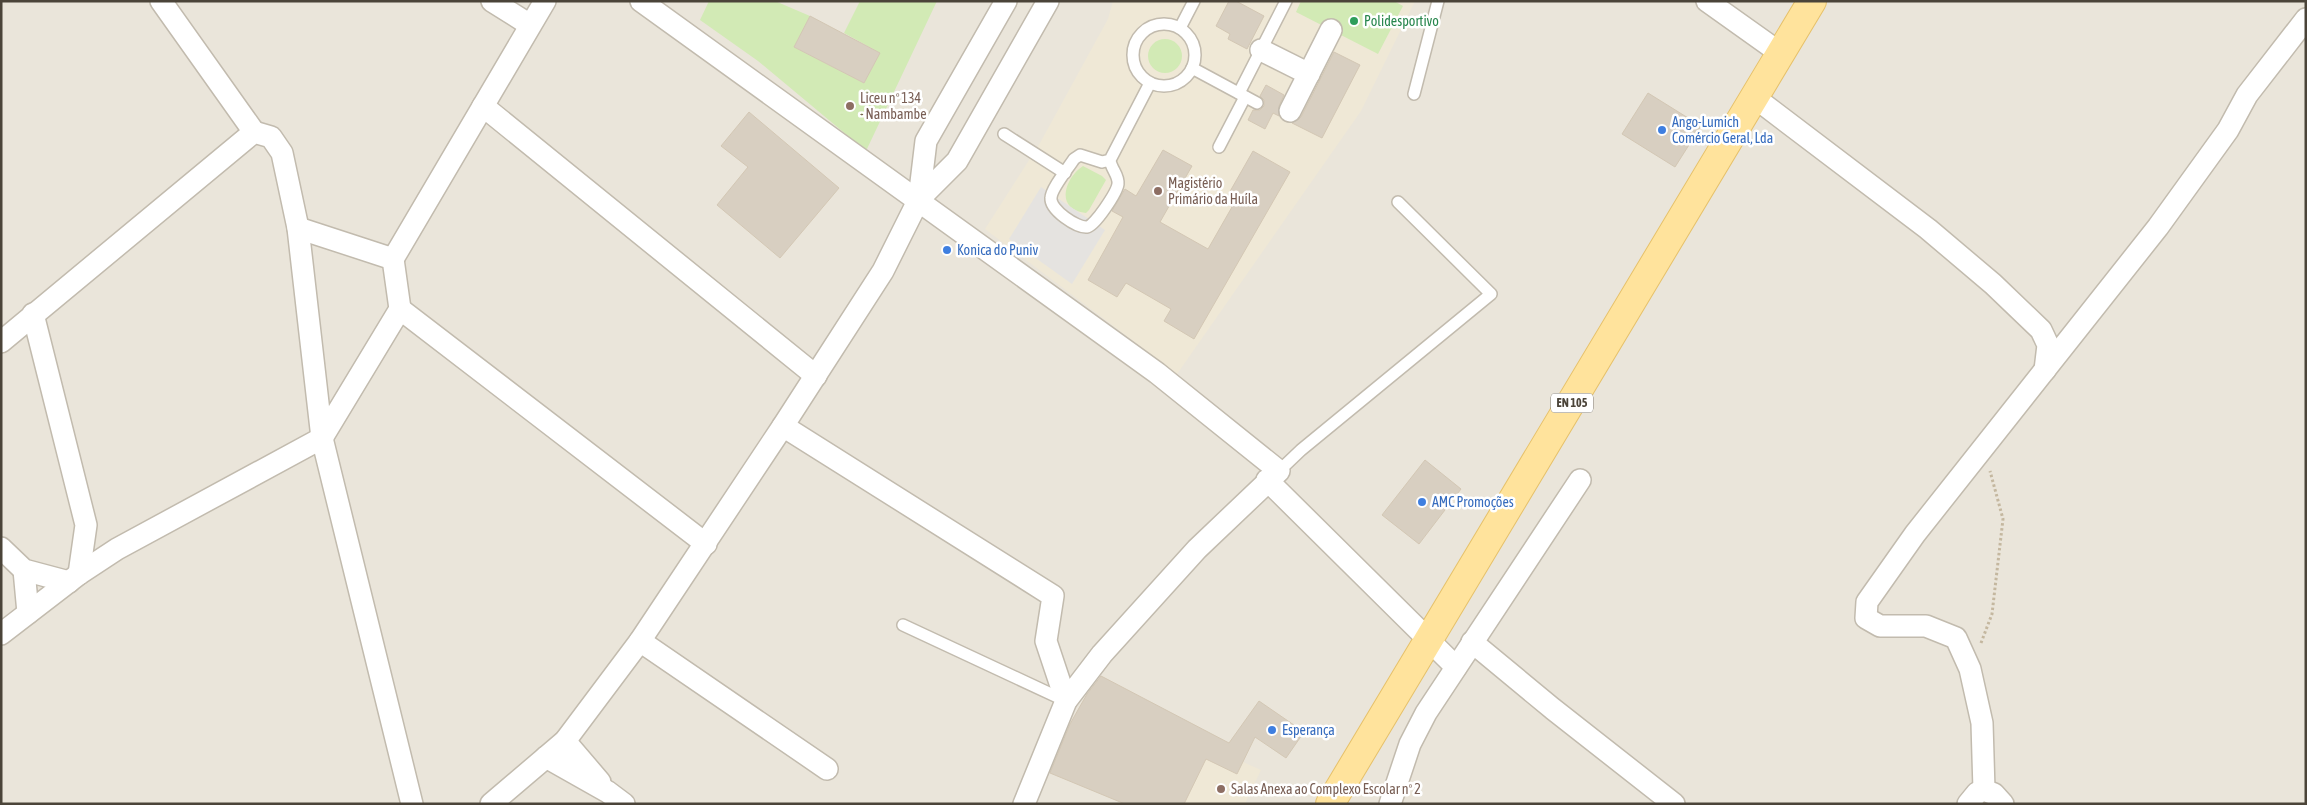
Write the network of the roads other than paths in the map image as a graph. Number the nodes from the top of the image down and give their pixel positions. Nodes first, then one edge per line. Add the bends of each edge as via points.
1 (161, 1) edge
2 (492, 1) edge
3 (545, 1) edge
4 (641, 1) edge
5 (1006, 1) edge
6 (1048, 1) edge
7 (1194, 1) edge
8 (1286, 1) edge
9 (1438, 1) edge
10 (1707, 1) edge
11 (1812, 1) edge
12 (2306, 19) edge
13 (530, 25) junction
14 (1180, 28) junction
15 (1331, 30) dead end
16 (1261, 50) junction
17 (1780, 53) junction
18 (1192, 68) junction
19 (1309, 74) junction
20 (1150, 83) junction
21 (1414, 94) dead end
22 (1242, 95) junction
23 (1754, 97) junction
24 (1257, 103) dead end
25 (483, 106) junction
26 (1290, 111) dead end
27 (254, 132) junction
28 (1004, 134) dead end
29 (1220, 147) dead end
30 (1110, 160) junction
31 (1065, 173) junction
32 (919, 199) junction
33 (1398, 202) dead end
34 (298, 228) junction
35 (394, 259) junction
36 (400, 309) junction
37 (33, 314) junction
38 (1, 342) edge
39 (2045, 370) junction
40 (816, 376) junction
41 (783, 426) junction
42 (322, 438) junction
43 (1273, 475) junction
44 (1580, 480) dead end
45 (86, 524) junction
46 (706, 544) junction
47 (1, 548) edge
48 (117, 549) junction
49 (24, 570) junction
50 (74, 578) junction
51 (28, 612) junction
52 (903, 625) dead end
53 (1, 634) edge
54 (640, 641) junction
55 (1429, 642) junction
56 (1472, 642) junction
57 (1456, 667) junction
58 (1066, 701) junction
59 (565, 741) junction
60 (546, 757) junction
61 (827, 769) dead end
62 (1984, 790) junction
63 (616, 798) edge
64 (412, 804) edge
65 (491, 804) edge
66 (1024, 804) edge
67 (1330, 804) edge
68 (1390, 804) edge
69 (1674, 804) edge
70 (1968, 804) edge
71 (2003, 804) edge

1 - 27 street
2 - 13 street
3 - 13 street
4 - 32 street
5 - 32 street via 926,141
6 - 32 street via 957,161
7 - 14 lane
8 - 16 lane
9 - 21 lane
10 - 17 street
11 - 17 main road, EN 105
12 - 39 street via 2247,95 2228,130 2158,227
13 - 25 street
14 - 18 lane via 1192,40 1195,50
14 - 20 lane via 1154,25 1137,38 1132,57 1140,75
15 - 19 street
16 - 19 street
16 - 22 lane
17 - 23 main road, EN 105
18 - 20 lane via 1176,84
18 - 22 lane
19 - 26 street
20 - 30 lane
22 - 24 lane
22 - 29 lane
23 - 39 street via 1928,229 1994,284 2041,330 2048,345
23 - 55 main road, EN 105
25 - 35 street
25 - 40 street
27 - 34 street via 271,137 282,153
27 - 37 street
28 - 31 lane
30 - 31 lane via 1102,162 1080,155 1074,158
30 - 31 lane via 1118,186 1095,224 1088,227 1080,226 1052,206 1050,197
32 - 40 street via 883,271
32 - 43 street via 1157,373
33 - 43 lane via 1491,294
34 - 35 street
34 - 42 street
35 - 36 street
36 - 42 street
36 - 46 street
37 - 38 street
37 - 45 street
39 - 62 street via 1915,534 1867,602 1866,618 1880,626 1926,626 1956,638 1970,669 1982,723
40 - 41 street
41 - 46 street
41 - 58 street via 1053,596 1046,641
42 - 48 street
42 - 64 street
43 - 55 street
43 - 58 street via 1197,549 1102,654
44 - 56 street
45 - 48 street
45 - 50 street
46 - 54 street
47 - 49 street
48 - 50 street
49 - 50 street
49 - 51 street
50 - 51 street
51 - 53 street
52 - 58 lane
54 - 59 street
54 - 61 street
55 - 57 street
55 - 67 main road, EN 105
56 - 57 street
56 - 69 street
57 - 68 street via 1410,744
58 - 66 street
59 - 60 street
59 - 63 street
60 - 63 street
60 - 65 street
62 - 70 street
62 - 71 street via 1994,794

